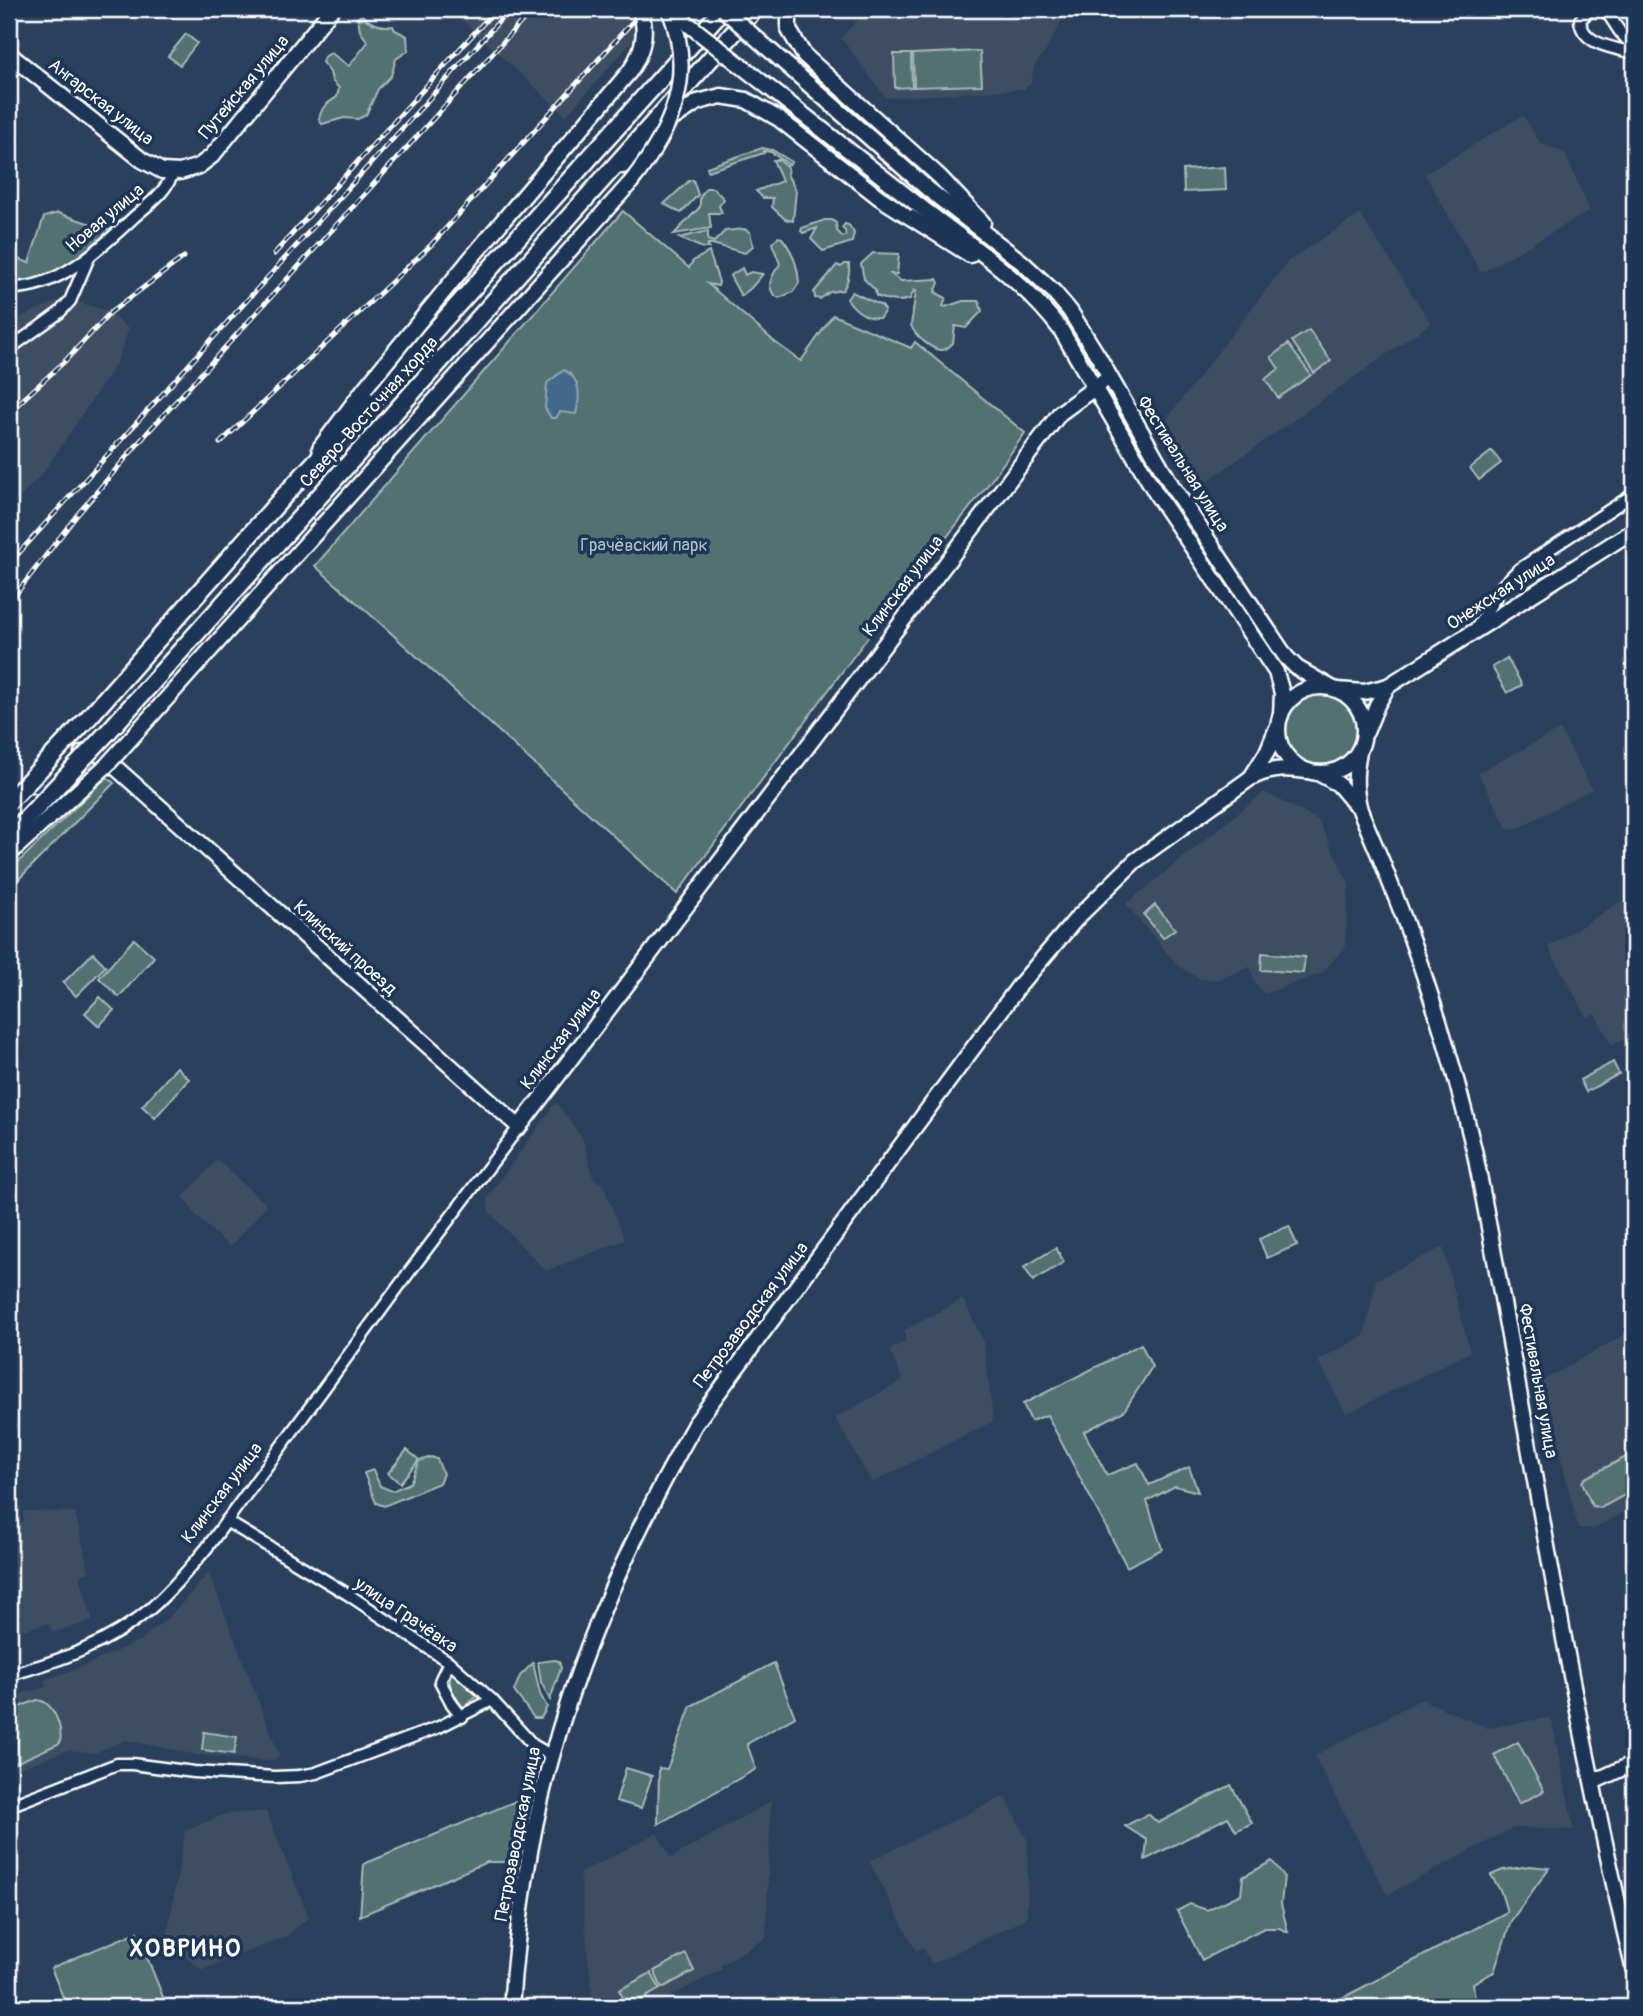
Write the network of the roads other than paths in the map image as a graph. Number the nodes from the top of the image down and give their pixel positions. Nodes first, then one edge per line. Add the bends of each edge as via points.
1 (332, 9) edge
2 (640, 9) edge
3 (669, 9) edge
4 (723, 9) edge
5 (755, 9) edge
6 (789, 9) edge
7 (1595, 9) edge
8 (1605, 9) edge
9 (1634, 47) edge
10 (1634, 53) edge
11 (9, 54) edge
12 (173, 173) junction
13 (912, 210) junction
14 (553, 234) junction
15 (1011, 253) junction
16 (89, 257) junction
17 (9, 288) edge
18 (9, 349) edge
19 (1109, 377) junction
20 (1094, 388) junction
21 (1634, 494) edge
22 (283, 497) junction
23 (1634, 530) edge
24 (1471, 635) junction
25 (1388, 686) junction
26 (1334, 689) junction
27 (1279, 721) junction
28 (1361, 744) junction
29 (93, 752) junction
30 (1312, 772) junction
31 (1252, 776) junction
32 (9, 802) edge
33 (1360, 810) junction
34 (9, 825) edge
35 (9, 837) edge
36 (9, 854) edge
37 (519, 1127) junction
38 (226, 1521) junction
39 (449, 1662) junction
40 (9, 1675) edge
41 (492, 1700) junction
42 (462, 1717) junction
43 (552, 1756) junction
44 (1634, 1763) edge
45 (1593, 1782) junction
46 (9, 1806) edge
47 (1634, 1971) edge
48 (510, 2007) edge

1 - 12 main road, Путейская улица via 225,143 199,166
2 - 22 main road, bridge via 643,42 631,71 418,321
3 - 13 main road, bridge
3 - 36 main road, bridge via 680,49 678,91 668,126 631,182 107,765
4 - 15 main road, bridge via 929,190
4 - 22 main road, Северо-Восточная хорда
5 - 14 main road, Северо-Восточная хорда
6 - 15 main road via 793,40 816,66 940,177
7 - 10 street via 1580,20 1586,35
8 - 9 street
11 - 12 main road, Ангарская улица via 142,160
12 - 16 street, Новая улица via 155,198
13 - 14 main road via 866,188 772,113 746,100 712,98 669,121
13 - 20 main road, Фестивальная улица via 1029,294 1051,317
14 - 35 main road, Северо-Восточная хорда, bridge via 127,712
15 - 19 main road, Фестивальная улица via 1070,311
16 - 17 street, Новая улица via 40,283
16 - 18 street via 70,301
19 - 20 main road, Клинская улица
19 - 26 main road, Фестивальная улица via 1172,486 1287,659
20 - 27 main road, Фестивальная улица via 1168,512 1276,672 1282,693
20 - 37 main road, Клинская улица via 1059,413
21 - 24 street via 1518,569
22 - 32 main road, Северо-Восточная хорда
23 - 24 main road, Онежская улица
24 - 25 main road, Онежская улица
25 - 26 main road, Онежская улица via 1364,692
25 - 28 main road
26 - 27 main road via 1310,688 1298,693 1285,705
26 - 28 main road via 1359,708 1364,724
27 - 30 main road via 1282,748 1296,765
27 - 31 main road, Петрозаводская улица
28 - 30 main road via 1341,768
28 - 33 main road, Фестивальная улица via 1354,778
29 - 29 street via 306,532 303,517 290,519
29 - 34 main road
29 - 37 main road, Клинский проезд
30 - 31 main road, Петрозаводская улица via 1279,769
30 - 33 main road, Фестивальная улица via 1338,784
31 - 43 main road, Петрозаводская улица via 1135,861 1050,948 713,1398 665,1476 619,1576 585,1655
33 - 45 main road, Фестивальная улица via 1420,961 1467,1119
37 - 38 street, Клинская улица
38 - 39 street, улица Грачёвка
38 - 40 street, Клинская улица via 173,1587 124,1628 75,1654
39 - 41 street, улица Грачёвка
39 - 42 street via 440,1681
41 - 42 street
41 - 43 street, улица Грачёвка via 533,1745
42 - 46 street via 316,1773 275,1777 117,1765
43 - 48 main road, Петрозаводская улица via 523,1900
44 - 45 main road
45 - 47 main road, Фестивальная улица

